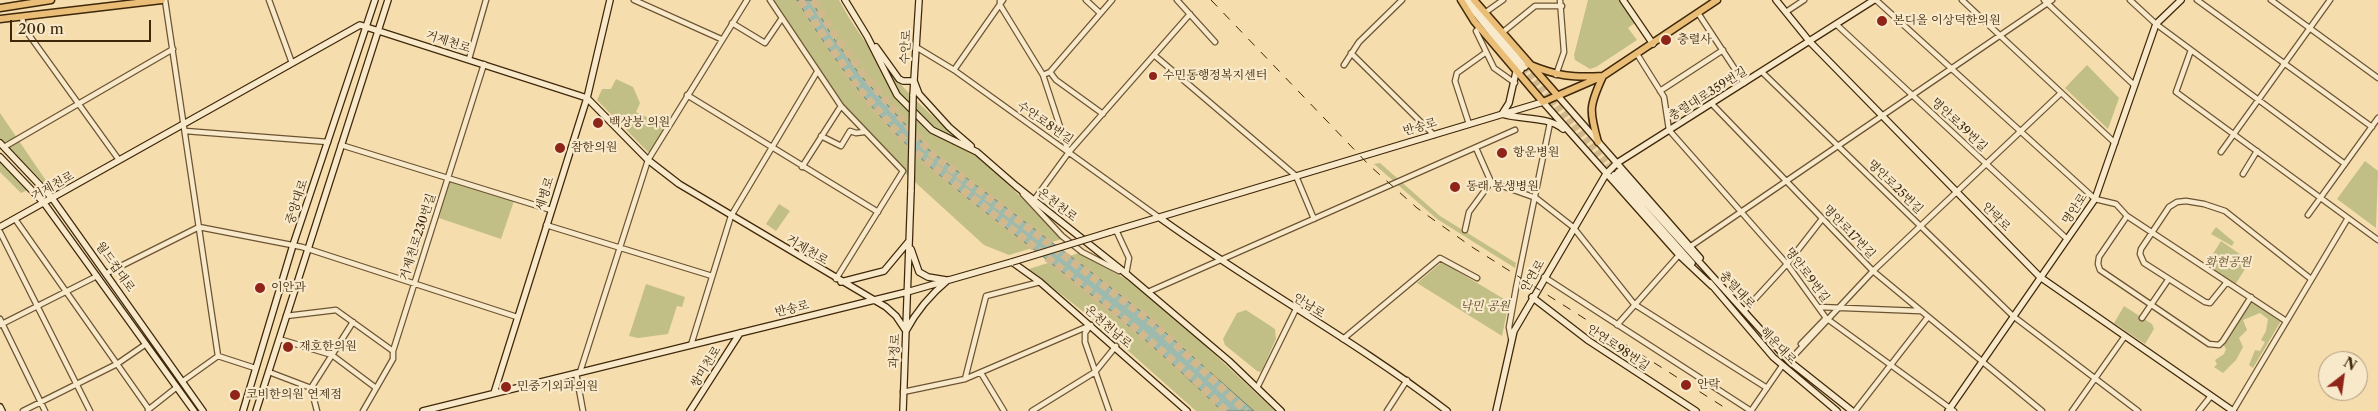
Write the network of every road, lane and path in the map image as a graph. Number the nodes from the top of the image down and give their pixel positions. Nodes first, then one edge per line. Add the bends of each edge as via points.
1 (47, 0) edge
2 (51, 0) edge
3 (164, 0) edge
4 (269, 0) edge
5 (375, 0) edge
6 (388, 0) edge
7 (486, 0) edge
8 (610, 0) edge
9 (634, 0) edge
10 (746, 0) edge
11 (770, 0) edge
12 (919, 0) edge
13 (1086, 0) edge
14 (1112, 0) edge
15 (1177, 0) edge
16 (1402, 0) edge
17 (1461, 0) edge
18 (1465, 0) edge
19 (1469, 0) edge
20 (1474, 0) edge
21 (1503, 0) edge
22 (1560, 0) edge
23 (1623, 0) edge
24 (1717, 0) edge
25 (1776, 0) edge
26 (1804, 0) edge
27 (1875, 0) edge
28 (1962, 0) edge
29 (2130, 0) edge
30 (2181, 0) edge
31 (2197, 0) edge
32 (2271, 0) edge
33 (2330, 0) edge
34 (2048, 1) edge
35 (847, 2) edge
36 (1001, 2) edge
37 (1562, 6) junction
38 (0, 8) edge
39 (1486, 12) junction
40 (1786, 12) junction
41 (48, 13) junction
42 (1100, 13) junction
43 (1698, 13) junction
44 (1190, 14) junction
45 (22, 17) junction
46 (782, 18) junction
47 (0, 19) edge
48 (732, 23) junction
49 (2156, 24) junction
50 (1837, 25) junction
51 (366, 26) junction
52 (1479, 28) junction
53 (2310, 28) junction
54 (379, 30) junction
55 (1503, 32) junction
56 (867, 36) junction
57 (2001, 36) junction
58 (721, 39) junction
59 (1216, 42) dead end
60 (1810, 42) junction
61 (1653, 44) junction
62 (916, 47) junction
63 (173, 49) junction
64 (1723, 50) junction
65 (2191, 50) junction
66 (1350, 53) junction
67 (1485, 53) junction
68 (1636, 54) junction
69 (1154, 55) junction
70 (469, 59) junction
71 (292, 63) junction
72 (2284, 63) junction
73 (484, 64) junction
74 (1344, 66) dead end
75 (1952, 68) junction
76 (1523, 69) junction
77 (954, 70) junction
78 (817, 72) junction
79 (1050, 72) junction
80 (1762, 72) junction
81 (1043, 74) junction
82 (1556, 75) junction
83 (1603, 76) junction
84 (2378, 78) edge
85 (914, 81) junction
86 (1514, 83) junction
87 (1744, 83) junction
88 (2134, 85) junction
89 (1660, 92) junction
90 (2061, 93) junction
91 (1912, 95) junction
92 (688, 96) junction
93 (1558, 96) junction
94 (587, 98) junction
95 (2258, 100) junction
96 (1543, 102) junction
97 (78, 104) junction
98 (1712, 104) junction
99 (841, 106) junction
100 (1103, 114) junction
101 (1502, 114) junction
102 (1882, 115) junction
103 (2378, 118) edge
104 (1550, 123) junction
105 (184, 124) junction
106 (1469, 124) junction
107 (2372, 127) junction
108 (1515, 130) dead end
109 (1669, 130) junction
110 (185, 131) junction
111 (2020, 131) junction
112 (864, 132) junction
113 (2233, 134) junction
114 (1434, 135) junction
115 (821, 136) junction
116 (1575, 138) junction
117 (328, 142) junction
118 (1598, 142) junction
119 (2114, 143) junction
120 (2, 145) edge
121 (341, 145) junction
122 (1838, 146) junction
123 (772, 148) junction
124 (1476, 148) junction
125 (977, 152) junction
126 (1069, 152) junction
127 (2221, 152) dead end
128 (2257, 152) junction
129 (0, 157) edge
130 (119, 160) junction
131 (648, 160) junction
132 (1616, 163) junction
133 (1986, 164) junction
134 (2345, 164) junction
135 (802, 167) junction
136 (1616, 173) tunnel mouth
137 (1606, 174) junction
138 (2243, 174) dead end
139 (1296, 176) junction
140 (448, 178) junction
141 (1786, 181) junction
142 (1491, 182) junction
143 (1016, 186) junction
144 (911, 190) joint
145 (1956, 191) junction
146 (52, 198) junction
147 (1536, 198) junction
148 (2095, 198) junction
149 (2320, 198) junction
150 (1034, 200) junction
151 (44, 202) junction
152 (551, 210) junction
153 (878, 212) junction
154 (1741, 212) junction
155 (2308, 215) dead end
156 (731, 216) junction
157 (2127, 216) junction
158 (1160, 218) junction
159 (1314, 218) junction
160 (2348, 218) junction
161 (15, 219) junction
162 (1822, 219) junction
163 (546, 224) junction
164 (1920, 226) junction
165 (0, 227) edge
166 (199, 227) junction
167 (1573, 227) junction
168 (1465, 230) dead end
169 (1113, 231) junction
170 (0, 232) edge
171 (2152, 232) junction
172 (2067, 239) junction
173 (2378, 240) edge
174 (909, 241) junction
175 (293, 245) junction
176 (1691, 246) junction
177 (304, 248) junction
178 (620, 248) junction
179 (1679, 255) junction
180 (1219, 261) junction
181 (1012, 262) junction
182 (1787, 264) junction
183 (1873, 271) junction
184 (107, 273) junction
185 (1127, 275) junction
186 (97, 276) junction
187 (712, 276) junction
188 (1544, 277) junction
189 (2040, 277) junction
190 (1477, 278) dead end
191 (2311, 279) junction
192 (948, 280) junction
193 (2168, 280) junction
194 (839, 281) junction
195 (1040, 282) junction
196 (2226, 282) junction
197 (414, 283) junction
198 (1715, 284) junction
199 (66, 292) junction
200 (907, 292) junction
201 (1148, 292) junction
202 (1532, 297) junction
203 (2251, 298) junction
204 (872, 300) junction
205 (1634, 304) junction
206 (2152, 304) junction
207 (37, 306) junction
208 (1819, 307) junction
209 (1840, 308) junction
210 (1296, 309) junction
211 (1744, 311) junction
212 (1921, 311) junction
213 (286, 316) junction
214 (2013, 316) junction
215 (517, 317) junction
216 (1928, 317) junction
217 (2142, 318) dead end
218 (0, 319) edge
219 (1828, 319) junction
220 (2286, 321) junction
221 (353, 322) junction
222 (1, 325) edge
223 (1091, 325) junction
224 (1618, 325) junction
225 (906, 331) junction
226 (740, 333) junction
227 (2125, 336) junction
228 (279, 338) junction
229 (1511, 338) junction
230 (1343, 340) junction
231 (146, 344) junction
232 (691, 345) junction
233 (1116, 346) junction
234 (393, 351) junction
235 (332, 355) junction
236 (218, 356) junction
237 (1788, 360) junction
238 (1982, 362) junction
239 (117, 364) junction
240 (1782, 366) junction
241 (1892, 366) junction
242 (255, 368) junction
243 (268, 372) junction
244 (982, 372) junction
245 (1095, 372) junction
246 (578, 373) junction
247 (2095, 378) junction
248 (965, 379) junction
249 (1406, 380) junction
250 (183, 381) junction
251 (76, 384) junction
252 (177, 387) junction
253 (311, 388) junction
254 (376, 388) junction
255 (1257, 388) junction
256 (1768, 388) junction
257 (903, 392) junction
258 (494, 393) junction
259 (2212, 396) junction
260 (41, 402) junction
261 (0, 407) edge
262 (448, 408) edge
263 (1497, 409) edge
264 (148, 410) edge
265 (256, 410) edge
266 (1951, 410) edge
267 (2, 411) edge
268 (23, 411) edge
269 (46, 411) edge
270 (90, 411) edge
271 (194, 411) edge
272 (204, 411) edge
273 (243, 411) edge
274 (317, 411) edge
275 (362, 411) edge
276 (423, 411) edge
277 (583, 411) edge
278 (690, 411) edge
279 (903, 411) edge
280 (1004, 411) edge
281 (1032, 411) edge
282 (1109, 411) edge
283 (1187, 411) edge
284 (1281, 411) edge
285 (1387, 411) edge
286 (1447, 411) edge
287 (1696, 411) edge
288 (1752, 411) edge
289 (1837, 411) edge
290 (1854, 411) edge
291 (2042, 411) edge
292 (2072, 411) edge
293 (2138, 411) edge
294 (2199, 411) edge
295 (2233, 411) edge

1 - 2 main road
1 - 38 main road
1 - 41 main road
3 - 41 main road
3 - 63 street
4 - 71 street
5 - 51 main road, 중앙대로
6 - 54 main road, 중앙대로
7 - 70 street
8 - 94 main road, 세병로
9 - 58 street
10 - 48 street
11 - 46 street
12 - 62 main road, 수안로
13 - 42 street
14 - 42 street
15 - 44 street
16 - 66 street
17 - 52 main road
18 - 76 main road
19 - 76 main road
20 - 39 main road
21 - 39 street
22 - 37 street
23 - 61 main road
24 - 43 main road, 반송로
25 - 40 main road, 안락로
26 - 40 street
27 - 50 main road, 충렬대로359번길
27 - 75 street
28 - 57 street
29 - 49 street
30 - 49 main road, 명안로
31 - 72 street
32 - 53 street
33 - 53 street
34 - 57 street
34 - 88 street
35 - 56 main road, 온천천로
36 - 77 street
36 - 81 street
37 - 55 street via 1535,6
37 - 82 street via 1564,52
39 - 55 main road
40 - 60 main road, 안락로
41 - 45 main road
42 - 79 street
43 - 61 main road, 반송로
43 - 64 street
44 - 59 street
44 - 69 street
45 - 47 main road
45 - 97 street via 24,28
46 - 48 street via 765,43
46 - 78 street
48 - 58 street
49 - 65 street
49 - 88 main road, 명안로
50 - 60 main road, 충렬대로359번길
50 - 91 street, 명안로39번길
51 - 54 main road, 거제천로
51 - 71 main road, 거제천로 via 360,25
51 - 117 main road, 중앙대로
52 - 67 street via 1476,31
52 - 76 main road
53 - 72 street
53 - 84 street
54 - 70 main road, 거제천로
54 - 121 main road, 중앙대로
55 - 76 main road
56 - 85 main road via 899,79
56 - 125 main road, 온천천로 via 897,95 932,130
57 - 75 street
57 - 90 street
58 - 92 street
60 - 80 main road, 충렬대로359번길
60 - 102 main road, 안락로
61 - 68 main road, 반송로
62 - 77 street, 수안로8번길
62 - 85 main road, 수안로
63 - 97 street
63 - 105 street
64 - 87 street
64 - 89 street
65 - 95 street
65 - 113 street via 2176,92
66 - 74 street
66 - 114 street
67 - 86 street via 1494,68
67 - 106 street via 1457,73 1455,81
68 - 83 main road, 반송로
68 - 89 street
69 - 100 street
69 - 139 street
70 - 73 main road, 거제천로
71 - 105 main road, 거제천로
72 - 95 street
72 - 107 street
73 - 94 main road, 거제천로
73 - 140 street, 거제천로230번길
75 - 91 street
75 - 111 street
76 - 82 main road
76 - 86 main road
76 - 93 main road
76 - 96 main road
77 - 126 street, 수안로8번길
78 - 99 street
78 - 123 street
79 - 81 street
79 - 100 street via 1056,80
80 - 87 main road, 충렬대로359번길
80 - 122 street, 명안로25번길
81 - 126 street
82 - 83 main road via 1572,78
83 - 93 main road, 반송로
83 - 118 main road via 1591,105
85 - 125 main road via 919,94
85 - 144 main road, 수안로, bridge
86 - 101 main road via 1509,103
87 - 98 main road, 충렬대로359번길
88 - 119 main road, 명안로
89 - 109 street via 1664,97
90 - 111 street
90 - 119 street
91 - 102 street
91 - 133 street, 명안로39번길
92 - 123 street
92 - 131 street
93 - 96 main road, 반송로
93 - 118 main road
94 - 131 main road, 거제천로
94 - 152 main road, 세병로
95 - 113 street
95 - 134 street
96 - 101 main road, 반송로
96 - 116 main road
97 - 120 street
97 - 130 street
98 - 109 main road, 충렬대로359번길
98 - 141 street, 명안로17번길
99 - 112 street
99 - 115 street
100 - 126 street
101 - 104 main road
101 - 106 main road, 반송로
102 - 122 street
102 - 145 main road, 안락로
103 - 107 street
104 - 116 main road
104 - 147 street
105 - 110 street
105 - 130 main road, 거제천로
106 - 114 main road, 반송로
107 - 134 street
108 - 124 street
109 - 132 main road, 충렬대로359번길
109 - 154 street, 명안로9번길
110 - 117 street
110 - 166 street
111 - 133 street
111 - 148 street
112 - 115 street via 850,131 841,146
112 - 153 street via 903,171
113 - 127 street
113 - 128 street
114 - 139 main road, 반송로
115 - 135 street
116 - 137 main road
117 - 175 main road, 중앙대로
118 - 132 main road
119 - 148 main road, 명안로
120 - 146 main road, 월드컵대로
121 - 140 street
121 - 177 main road, 중앙대로
122 - 141 street
122 - 164 street, 명안로25번길
123 - 135 street
123 - 156 street
124 - 142 street
124 - 159 street
125 - 143 main road, 온천천로
126 - 150 street
126 - 158 street, 수안로8번길
128 - 138 street
128 - 149 street
129 - 151 main road, 월드컵대로
130 - 146 main road, 거제천로
131 - 156 main road, 거제천로 via 679,184
131 - 178 street
132 - 137 main road, 안연로
132 - 176 main road
133 - 145 street
133 - 172 street, 명안로39번길
134 - 149 street
135 - 153 street
136 - 198 main road, 충렬대로
137 - 167 main road, 안연로
137 - 179 main road
139 - 158 main road, 반송로
139 - 159 street
140 - 152 street
140 - 197 street, 거제천로230번길
141 - 154 street
141 - 162 street, 명안로17번길
142 - 147 street
142 - 168 street via 1469,212
143 - 150 main road, 온천천로
143 - 185 street via 1062,236 1082,252
144 - 174 main road, 과정로
145 - 164 street
145 - 189 main road, 안락로
146 - 151 main road, 거제천로
146 - 184 main road, 월드컵대로
147 - 167 street
147 - 229 street via 1511,314
148 - 157 street via 2116,204
148 - 172 main road, 명안로
149 - 155 street
149 - 160 street
150 - 185 main road, 온천천로
151 - 161 main road, 거제천로
151 - 186 main road, 월드컵대로
152 - 163 main road, 세병로
153 - 194 street
154 - 176 street
154 - 182 street, 명안로9번길
156 - 187 street
156 - 194 main road, 거제천로
157 - 171 street
157 - 206 street via 2098,264 2103,272
158 - 169 main road, 반송로
158 - 180 main road, 안남로
159 - 180 street
160 - 173 street
160 - 191 street
161 - 165 main road, 거제천로
161 - 199 street
162 - 182 street
162 - 183 street, 명안로17번길
163 - 178 street
163 - 215 main road, 세병로
164 - 183 street
164 - 214 street, 명안로25번길
166 - 175 street
166 - 184 street
166 - 236 street
167 - 188 main road, 안연로
167 - 205 street
169 - 181 main road, 반송로, bridge
169 - 185 street via 1129,258
170 - 207 street
171 - 191 street via 2169,207 2177,202 2213,206 2225,211
171 - 193 street via 2141,249 2141,258
171 - 196 street
172 - 189 main road, 명안로
174 - 192 main road via 918,272
174 - 194 main road via 884,271
174 - 200 main road, 과정로
175 - 177 street
175 - 242 main road, 중앙대로
176 - 198 main road
177 - 197 street
177 - 213 main road, 중앙대로
178 - 187 street
178 - 246 street
179 - 198 main road
179 - 205 street
180 - 201 street
180 - 210 main road, 안남로
181 - 192 main road, 반송로
181 - 195 main road, 온천천남로
182 - 208 street, 명안로9번길
182 - 211 street
183 - 209 street
183 - 212 street, 명안로17번길
184 - 250 main road, 월드컵대로
185 - 201 main road, 온천천로
186 - 199 street
186 - 231 main road, 월드컵대로
187 - 232 street
188 - 202 main road, 안연로
188 - 224 street
189 - 214 main road, 명안로
189 - 227 main road, 안락로
190 - 230 street via 1440,258
191 - 220 street
192 - 200 main road, 반송로
192 - 225 main road via 918,309
193 - 196 street via 2201,301 2210,303
193 - 206 street
194 - 204 main road, 거제천로
195 - 223 main road, 온천천남로
195 - 248 street via 986,296
196 - 203 street
197 - 215 street
197 - 234 street, 거제천로230번길
198 - 211 main road, 충렬대로
198 - 240 main road, 해운대로
199 - 207 street
199 - 239 street
200 - 204 main road, 반송로
200 - 225 main road, 과정로
201 - 255 main road, 온천천로
202 - 229 main road, 안연로
202 - 287 main road, 안연로98번길 via 1589,341
203 - 206 street via 2223,342 2214,345
203 - 220 street
204 - 225 main road, 거제천로 via 896,316
204 - 226 main road, 반송로
205 - 224 street
205 - 256 street
206 - 217 street
207 - 222 street
207 - 251 street
208 - 209 street
208 - 219 street, 명안로9번길
209 - 212 street
209 - 219 street
210 - 230 main road, 안남로
210 - 255 street
211 - 237 main road, 충렬대로
212 - 216 street, 명안로17번길
213 - 221 street via 336,310
213 - 228 main road, 중앙대로
214 - 238 main road, 명안로
214 - 247 street, 명안로25번길
215 - 258 main road, 세병로
216 - 238 street, 명안로17번길
216 - 241 street
218 - 222 street
219 - 237 street
219 - 241 street, 명안로9번길
220 - 295 street
221 - 234 street
221 - 235 street
222 - 260 street
223 - 233 main road, 온천천남로
223 - 244 street
223 - 245 street via 1085,333 1085,342
224 - 288 street
225 - 257 main road, 과정로
226 - 232 main road, 반송로
226 - 278 main road, 쌍미천로
227 - 247 street
227 - 259 main road, 안락로
228 - 235 street
228 - 243 main road, 중앙대로
229 - 263 main road, 안연로
230 - 249 main road, 안남로
231 - 239 street
231 - 252 main road, 월드컵대로
232 - 246 main road, 반송로
233 - 245 street
233 - 283 main road, 온천천남로
234 - 254 street, 거제천로230번길 via 393,359
235 - 253 street
235 - 254 street
236 - 242 street
236 - 250 street
237 - 290 main road, 충렬대로
238 - 266 main road, 명안로
238 - 291 street, 명안로17번길
239 - 251 street
239 - 264 street
240 - 256 street
240 - 289 main road, 해운대로
241 - 266 street, 명안로9번길
241 - 290 street
242 - 273 main road, 중앙대로
243 - 253 street
243 - 265 main road, 중앙대로
244 - 248 street
244 - 280 street
245 - 281 street
245 - 282 street
246 - 258 main road, 반송로
246 - 277 street
247 - 292 street
247 - 293 street, 명안로25번길
248 - 257 street
249 - 285 street
249 - 286 main road, 안남로
250 - 272 main road, 월드컵대로
251 - 260 street
251 - 270 street
252 - 264 street
252 - 271 main road, 월드컵대로
253 - 274 street
254 - 275 street, 거제천로230번길
255 - 284 main road, 온천천로
256 - 288 street
257 - 279 main road, 과정로
258 - 262 main road, 반송로
259 - 294 street
259 - 295 main road, 안락로
260 - 268 street
260 - 269 street
261 - 267 main road
262 - 276 main road, 반송로

